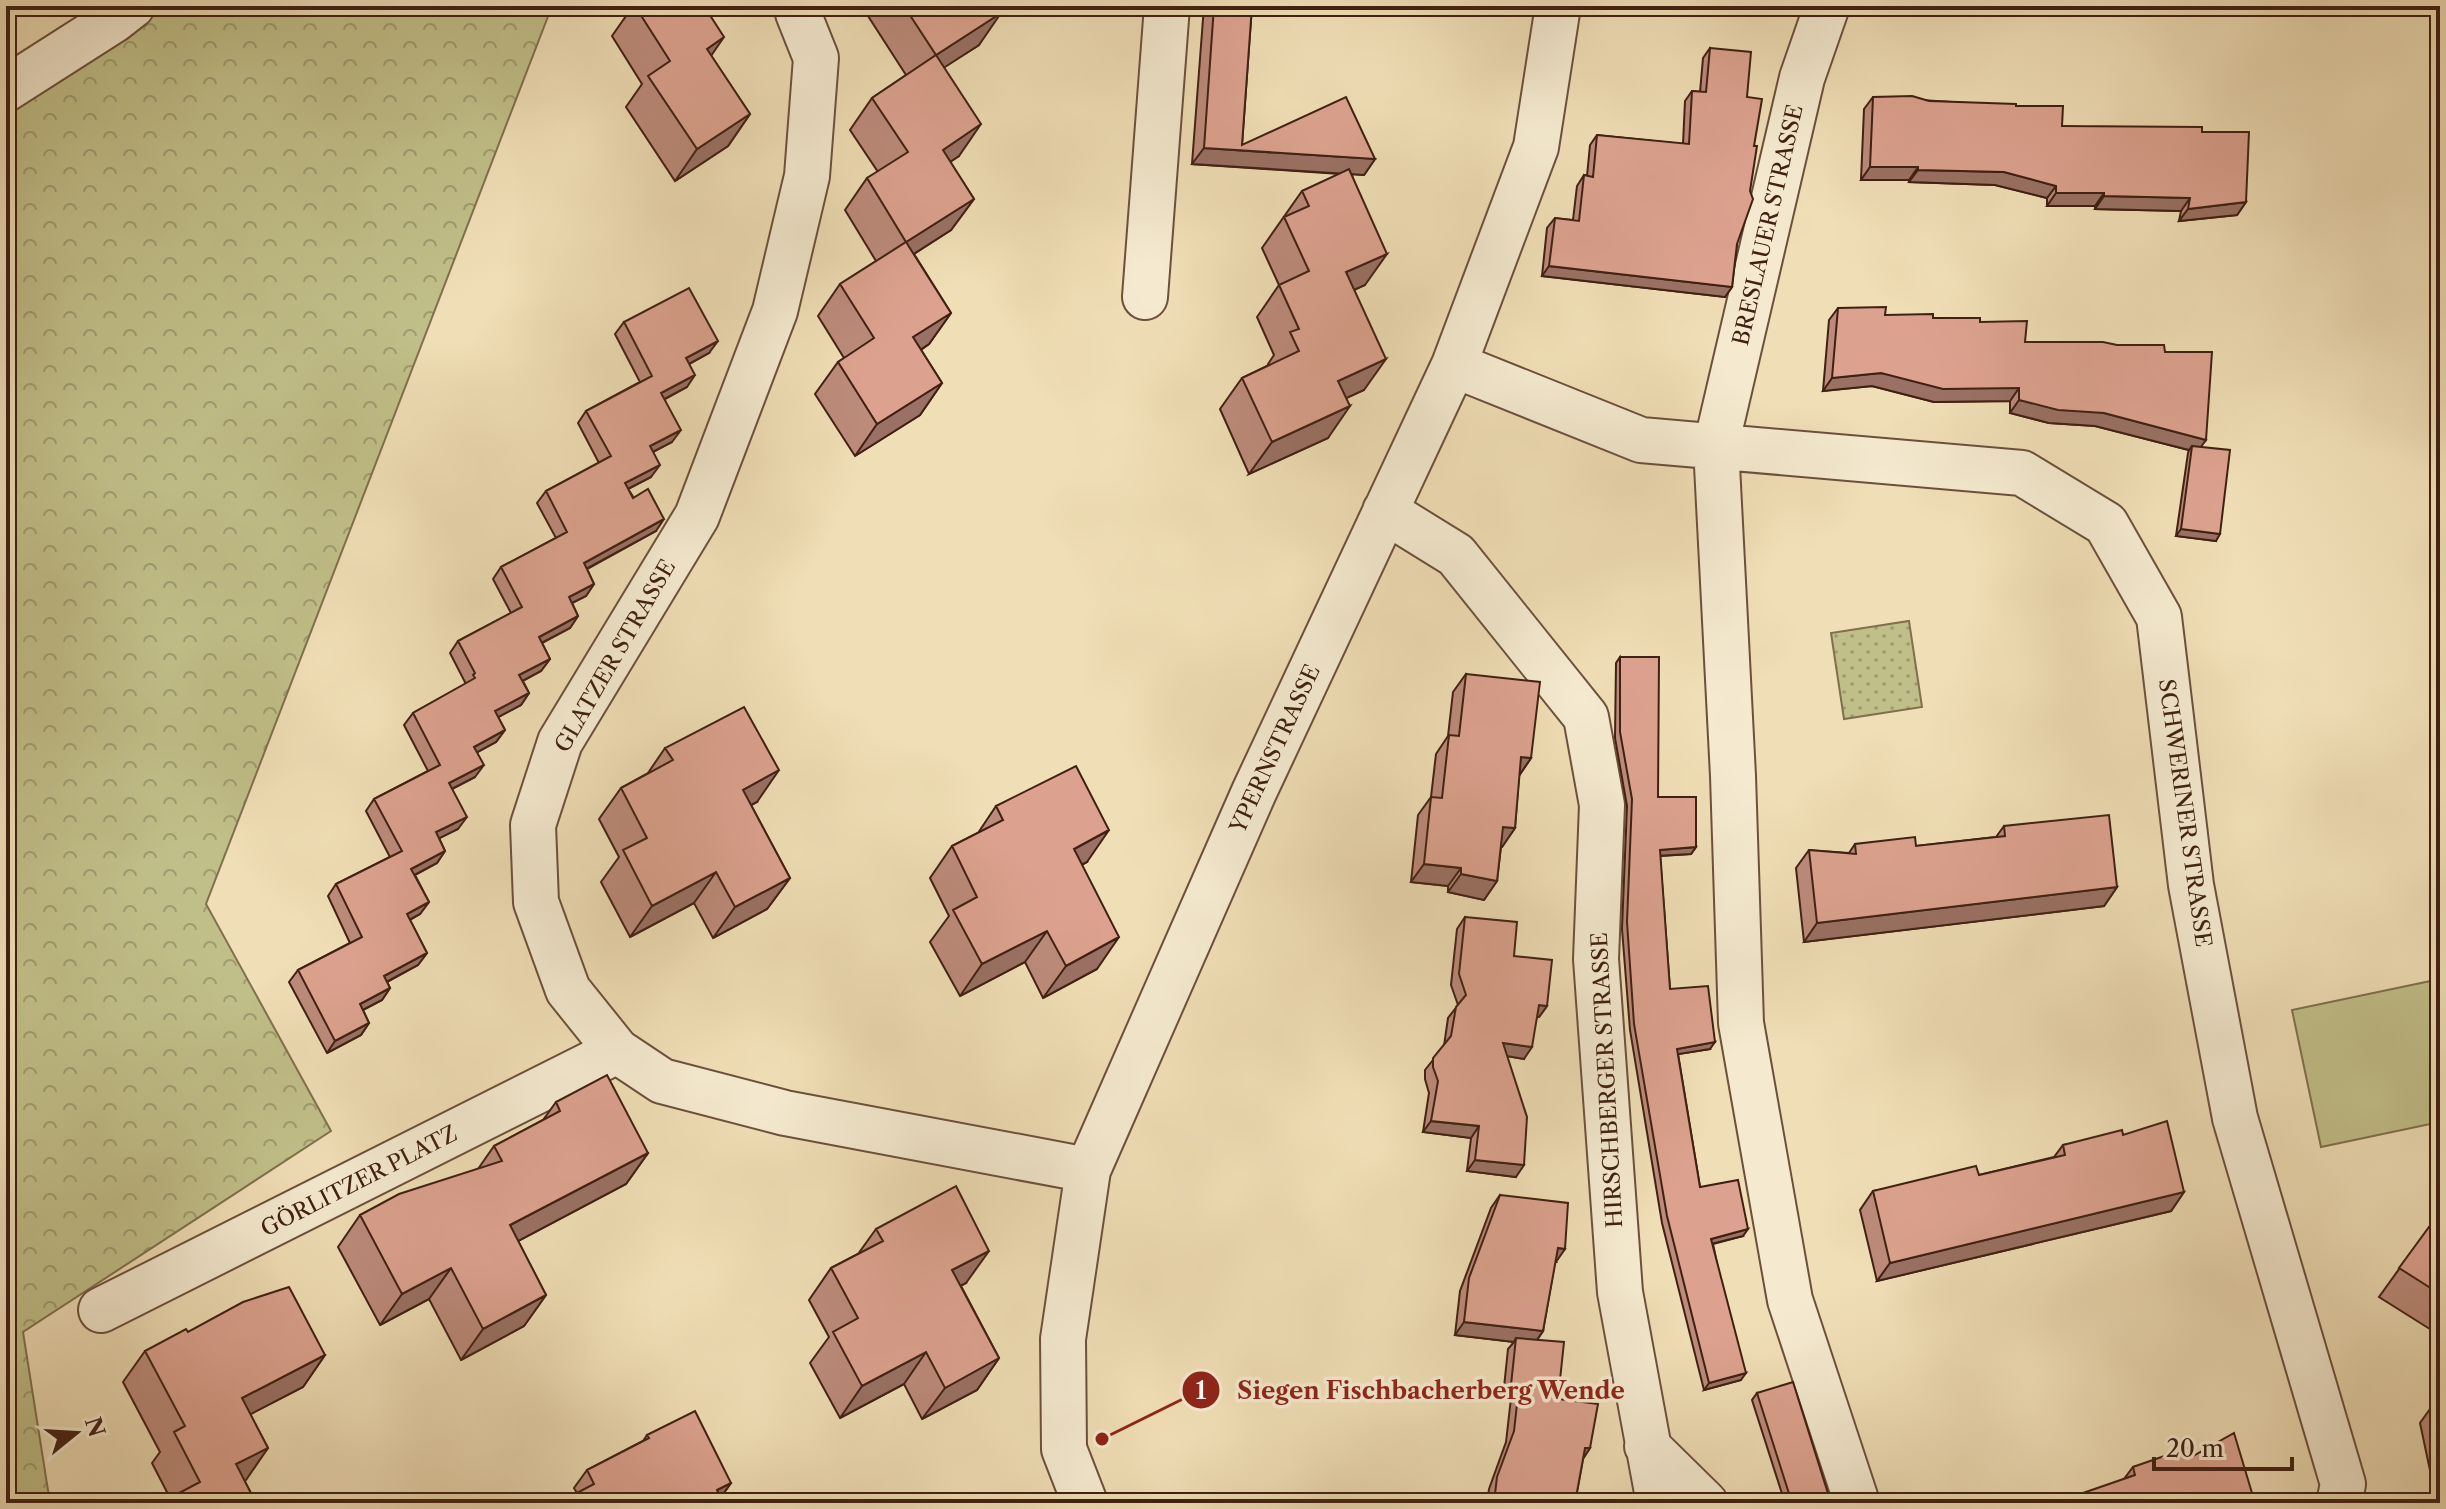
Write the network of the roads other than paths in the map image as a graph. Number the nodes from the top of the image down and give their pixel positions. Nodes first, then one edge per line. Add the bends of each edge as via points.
1 (132, 6) edge
2 (1167, 6) edge
3 (1558, 6) edge
4 (1827, 6) edge
5 (798, 13) dead end
6 (6, 89) edge
7 (1145, 297) dead end
8 (1454, 365) junction
9 (1716, 446) junction
10 (1385, 511) junction
11 (617, 1051) junction
12 (1088, 1170) junction
13 (101, 1310) dead end
14 (1647, 1446) junction
15 (1085, 1503) edge
16 (1659, 1503) edge
17 (1705, 1503) edge
18 (1857, 1503) edge
19 (2339, 1503) edge

1 - 6 street
2 - 7 street
3 - 8 street, YPERNSTRASSE via 1536,147
4 - 9 street, BRESLAUER STRASSE via 1802,78
5 - 11 street, GLATZER STRASSE via 816,58 807,176 775,311 697,516 560,742 533,825 536,902 568,990
8 - 9 street, SCHWERINER STRASSE via 1641,440
8 - 10 street, YPERNSTRASSE
9 - 18 street via 1741,1023 1790,1300
9 - 19 street, SCHWERINER STRASSE via 2022,473 2106,524 2159,617 2191,885 2235,1118 2343,1484
10 - 12 street, YPERNSTRASSE
10 - 14 street, HIRSCHBERGER STRASSE via 1456,555 1586,717 1602,805 1596,959 1620,1292
11 - 12 street, GLATZER STRASSE via 662,1081 785,1113
11 - 13 street, GÖRLITZER PLATZ
12 - 15 street, YPERNSTRASSE via 1063,1339 1064,1449
14 - 16 street, HIRSCHBERGER STRASSE
14 - 17 street

